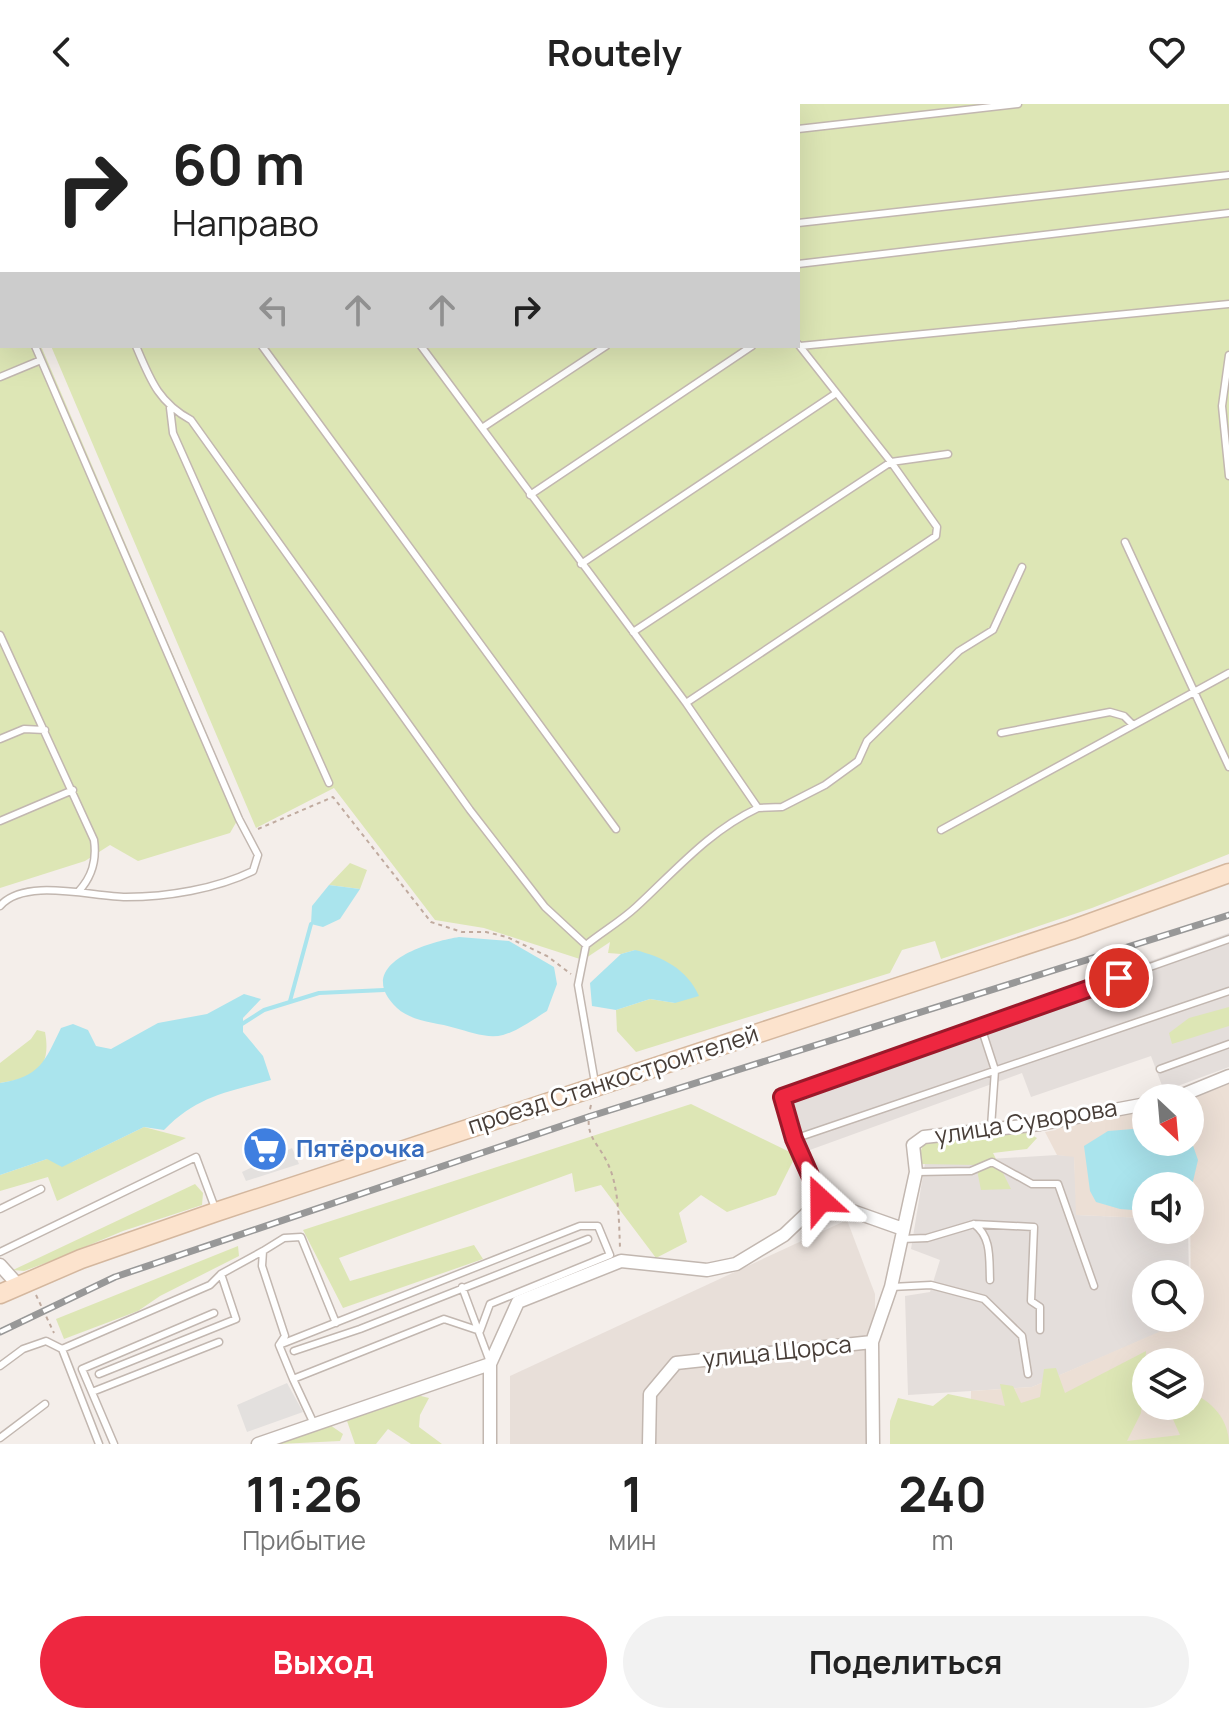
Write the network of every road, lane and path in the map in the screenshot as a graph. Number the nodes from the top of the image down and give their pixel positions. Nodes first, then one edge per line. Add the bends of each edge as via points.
1 (1018, 104) edge
2 (800, 129) edge
3 (1229, 175) edge
4 (1229, 213) edge
5 (800, 223) edge
6 (800, 264) edge
7 (1229, 304) edge
8 (800, 345) edge
9 (800, 346) edge
10 (36, 348) edge
11 (137, 348) edge
12 (263, 348) edge
13 (422, 348) edge
14 (603, 348) edge
15 (749, 348) edge
16 (1229, 355) edge
17 (41, 360) junction
18 (0, 377) edge
19 (835, 394) junction
20 (170, 408) junction
21 (482, 428) junction
22 (948, 454) dead end
23 (891, 462) junction
24 (1229, 476) edge
25 (530, 495) junction
26 (1125, 542) dead end
27 (581, 564) junction
28 (1022, 567) dead end
29 (633, 632) junction
30 (0, 635) edge
31 (10, 650) junction
32 (0, 655) edge
33 (1229, 673) edge
34 (1193, 691) junction
35 (686, 703) junction
36 (1133, 725) junction
37 (45, 730) junction
38 (1001, 733) dead end
39 (0, 739) edge
40 (1229, 767) edge
41 (329, 783) dead end
42 (73, 790) junction
43 (758, 808) junction
44 (0, 821) edge
45 (616, 829) dead end
46 (941, 830) dead end
47 (252, 831) dead end
48 (1229, 873) edge
49 (78, 892) junction
50 (0, 906) edge
51 (1229, 939) edge
52 (586, 945) junction
53 (578, 985) junction
54 (1229, 991) edge
55 (981, 1027) junction
56 (1229, 1044) edge
57 (1160, 1069) dead end
58 (995, 1070) junction
59 (1229, 1076) edge
60 (596, 1086) junction
61 (1204, 1086) edge
62 (1132, 1107) edge
63 (991, 1127) junction
64 (794, 1139) junction
65 (916, 1172) junction
66 (41, 1189) dead end
67 (821, 1200) junction
68 (0, 1209) edge
69 (216, 1212) junction
70 (974, 1224) junction
71 (902, 1234) junction
72 (588, 1239) dead end
73 (263, 1251) junction
74 (0, 1252) edge
75 (621, 1261) junction
76 (0, 1265) edge
77 (221, 1274) junction
78 (990, 1280) dead end
79 (25, 1286) junction
80 (1094, 1286) dead end
81 (462, 1287) junction
82 (891, 1287) junction
83 (0, 1294) edge
84 (214, 1313) dead end
85 (336, 1323) junction
86 (1040, 1330) dead end
87 (480, 1331) junction
88 (219, 1342) dead end
89 (872, 1342) junction
90 (279, 1345) junction
91 (62, 1349) junction
92 (294, 1351) dead end
93 (490, 1364) junction
94 (0, 1366) edge
95 (99, 1374) dead end
96 (1028, 1374) dead end
97 (293, 1379) junction
98 (92, 1392) junction
99 (45, 1404) dead end
100 (314, 1424) junction
101 (0, 1438) edge
102 (99, 1444) edge
103 (114, 1444) edge
104 (258, 1444) edge
105 (490, 1444) edge
106 (649, 1444) edge
107 (873, 1444) edge

1 - 2 lane
3 - 5 lane
4 - 6 lane
7 - 8 lane
9 - 19 lane
10 - 17 lane
11 - 20 lane via 156,393
12 - 45 lane
13 - 21 lane
14 - 21 lane
15 - 25 lane
16 - 24 lane via 1222,406
17 - 18 lane
17 - 49 lane via 258,855 253,871 201,888 127,897
19 - 23 lane
19 - 27 lane
20 - 41 lane via 173,433
20 - 52 lane via 191,420 520,876
21 - 25 lane
22 - 23 lane
23 - 29 lane
23 - 35 lane via 937,527 936,536
25 - 27 lane
26 - 34 lane
27 - 29 lane
28 - 43 lane via 993,630 959,651 867,741 858,761 782,807
29 - 35 lane
30 - 31 lane
31 - 32 lane
31 - 37 lane
33 - 34 lane
34 - 36 lane
34 - 40 lane
35 - 43 lane
36 - 38 lane via 1110,712
36 - 46 lane
37 - 39 lane via 24,729
37 - 42 lane
42 - 44 lane
42 - 49 lane via 96,853 90,880
43 - 52 lane via 734,819 696,849 633,910
47 - 53 path via 333,797 431,922 507,937 567,969
48 - 60 main road, проезд Станкостроителей
49 - 50 lane via 36,890
51 - 55 lane
52 - 53 lane
53 - 60 lane
54 - 58 lane
55 - 58 lane
55 - 64 lane via 782,1097
56 - 57 lane
58 - 63 lane
58 - 64 lane
59 - 61 street
60 - 69 main road, проезд Станкостроителей
60 - 75 path via 588,1117 591,1141 609,1165
62 - 63 street, улица Суворова via 1040,1124
63 - 65 street, улица Суворова via 924,1137 913,1145
64 - 67 lane
65 - 71 street, улица Суворова
65 - 80 lane via 971,1171 992,1162 1032,1184 1058,1184
66 - 68 lane
67 - 71 street
67 - 75 street via 784,1235 736,1264 707,1270
69 - 74 lane via 196,1157
69 - 79 main road, проезд Станкостроителей
70 - 71 lane via 927,1238
70 - 78 lane via 988,1243
70 - 86 lane via 1034,1227 1031,1301 1040,1307
71 - 82 street, улица Суворова
72 - 81 lane
73 - 77 lane
73 - 85 lane via 284,1238 301,1237
73 - 90 lane via 262,1266 285,1336
75 - 93 street via 518,1302
76 - 79 street
77 - 91 lane via 210,1285
77 - 95 lane via 236,1319
79 - 83 main road, проезд Станкостроителей
79 - 91 path
81 - 87 lane
81 - 92 lane
82 - 89 street, улица Суворова
82 - 96 lane via 931,1285 984,1299 1022,1336
84 - 98 lane via 82,1369
85 - 87 lane via 580,1226 598,1226 610,1255 490,1304
85 - 90 lane
87 - 93 lane
87 - 97 lane via 444,1319
88 - 98 lane
89 - 106 street, улица Щорса via 676,1363 650,1394
89 - 107 street, улица Суворова
90 - 97 lane
91 - 94 lane via 46,1341
91 - 102 lane
93 - 100 street
93 - 105 street
97 - 100 lane
98 - 103 lane
99 - 101 lane
100 - 104 street

